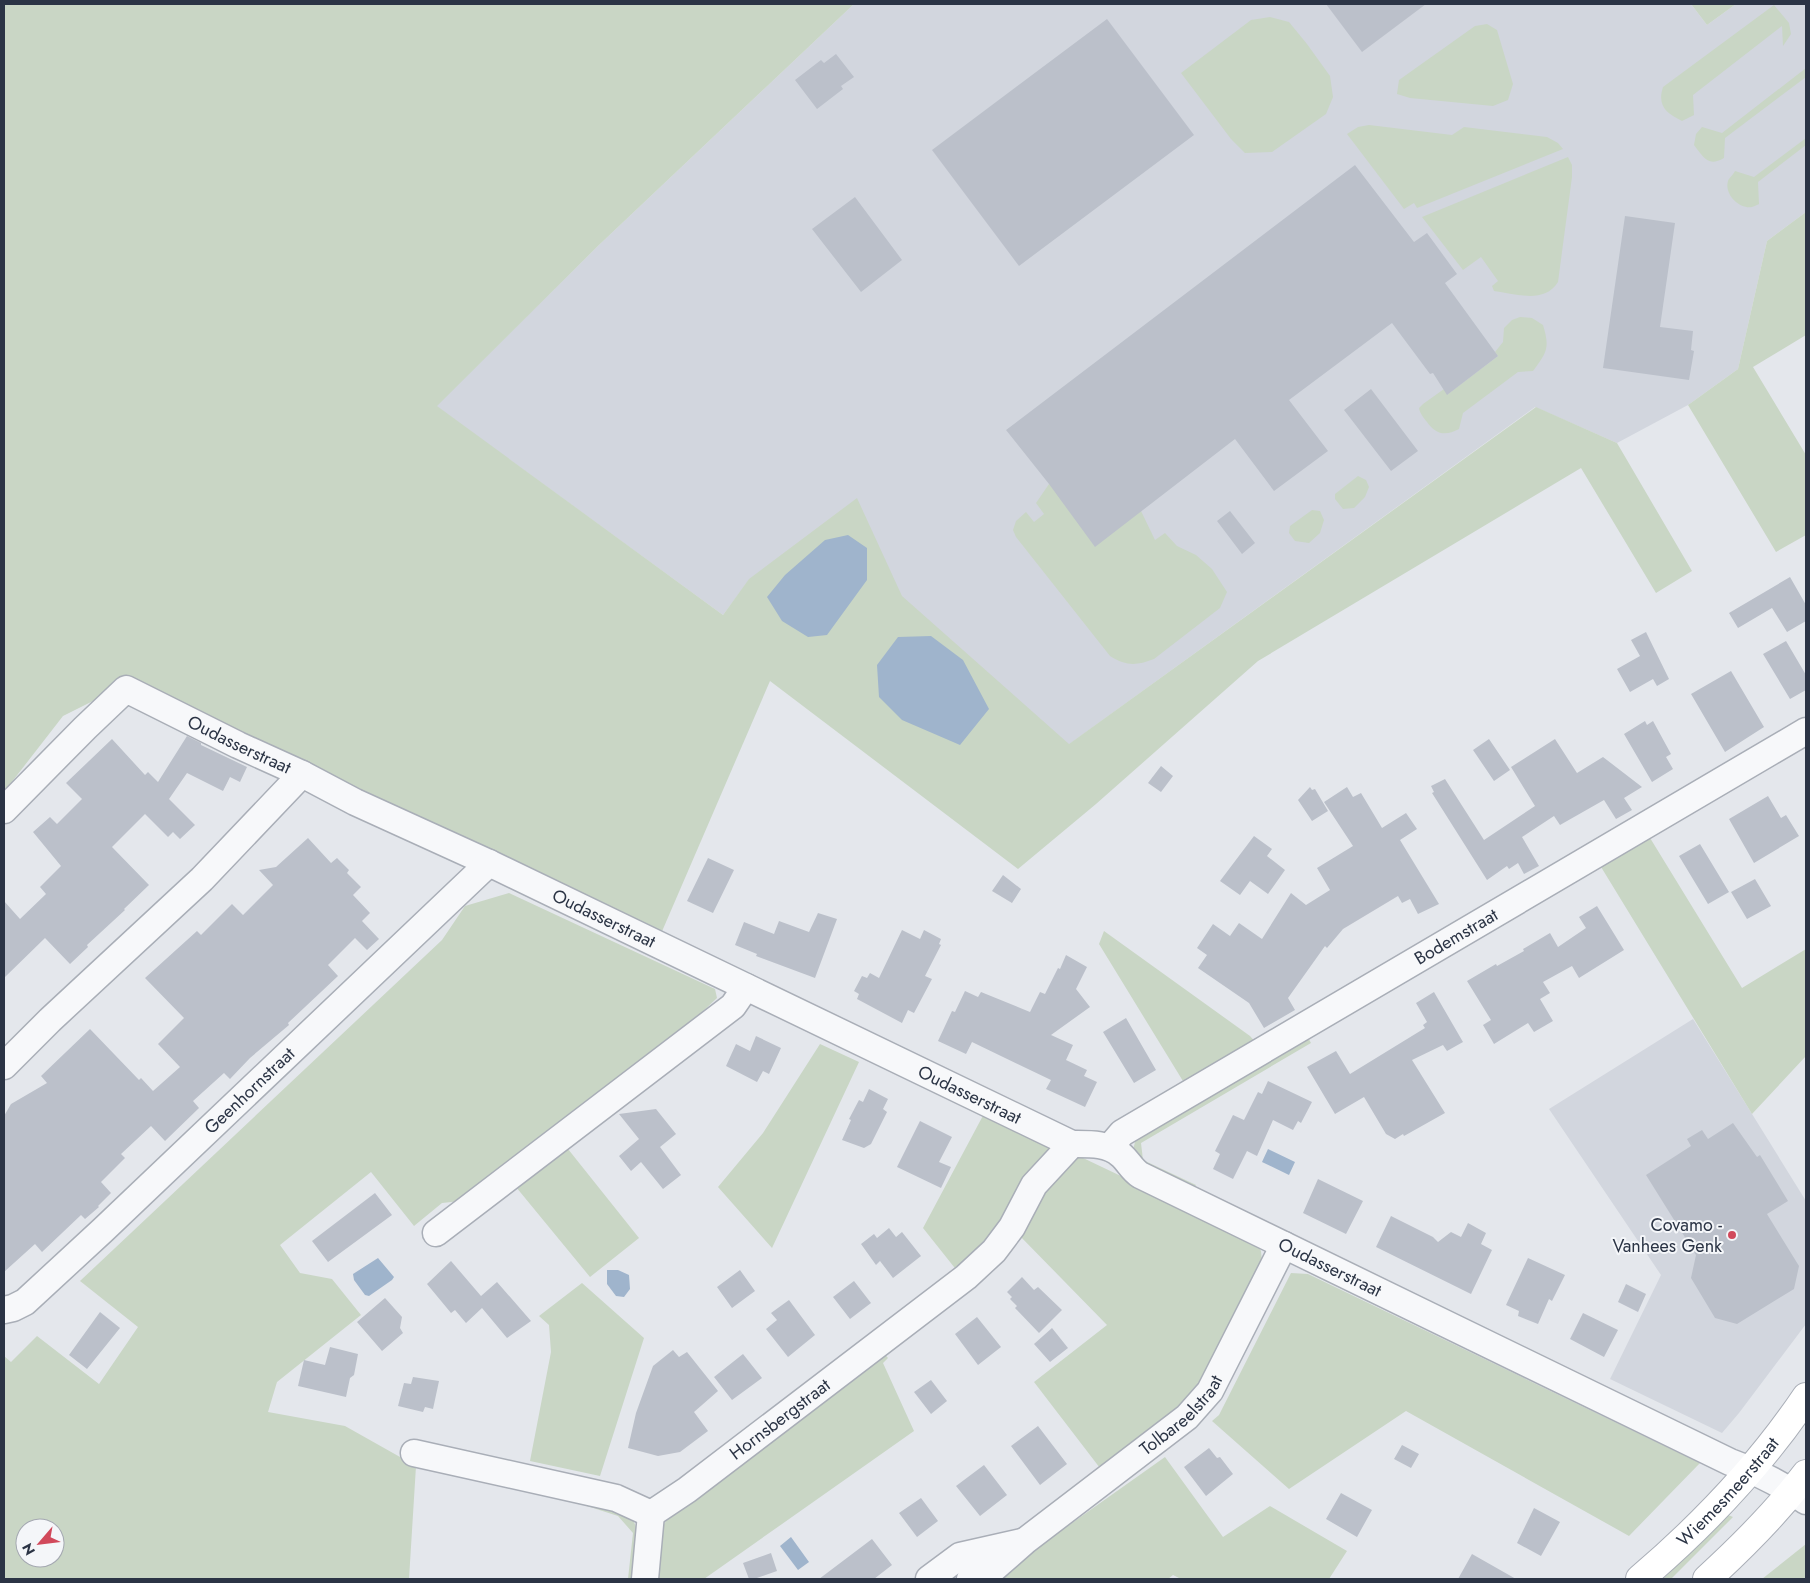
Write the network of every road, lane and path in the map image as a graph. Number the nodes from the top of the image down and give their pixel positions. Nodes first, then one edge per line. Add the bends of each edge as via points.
1 (1806, 731) edge
2 (302, 774) junction
3 (4, 810) edge
4 (489, 863) junction
5 (746, 987) junction
6 (4, 1066) edge
7 (1072, 1144) junction
8 (1110, 1148) junction
9 (436, 1233) dead end
10 (1284, 1245) junction
11 (4, 1310) edge
12 (1806, 1397) edge
13 (414, 1453) dead end
14 (1750, 1470) junction
15 (1802, 1489) edge
16 (651, 1514) junction
17 (1025, 1542) junction
18 (645, 1579) edge
19 (929, 1579) edge
20 (970, 1579) edge
21 (1640, 1579) edge
22 (1707, 1579) edge

1 - 8 street, Bodemstraat via 1122,1133
2 - 3 street, Oudasserstraat via 126,689
2 - 4 street, Oudasserstraat via 354,802
2 - 6 street via 202,879
4 - 5 street, Oudasserstraat
4 - 11 street, Geenhornstraat via 32,1296
5 - 7 street, Oudasserstraat
5 - 9 street via 733,1006
7 - 8 street, Oudasserstraat
7 - 16 street, Hornsbergstraat via 1034,1185 1012,1227 994,1251 966,1277
8 - 10 street, Oudasserstraat via 1120,1154 1137,1174
10 - 14 street, Oudasserstraat
10 - 17 street, Tolbareelstraat via 1205,1398 1187,1417
12 - 14 main road, Wiemesmeerstraat
13 - 16 street via 616,1498
14 - 15 street, Oudasserstraat
14 - 21 main road, Wiemesmeerstraat
15 - 22 main road
16 - 18 street
17 - 19 street, Tolbareelstraat via 960,1556
17 - 20 street, Tolbareelstraat via 993,1569

